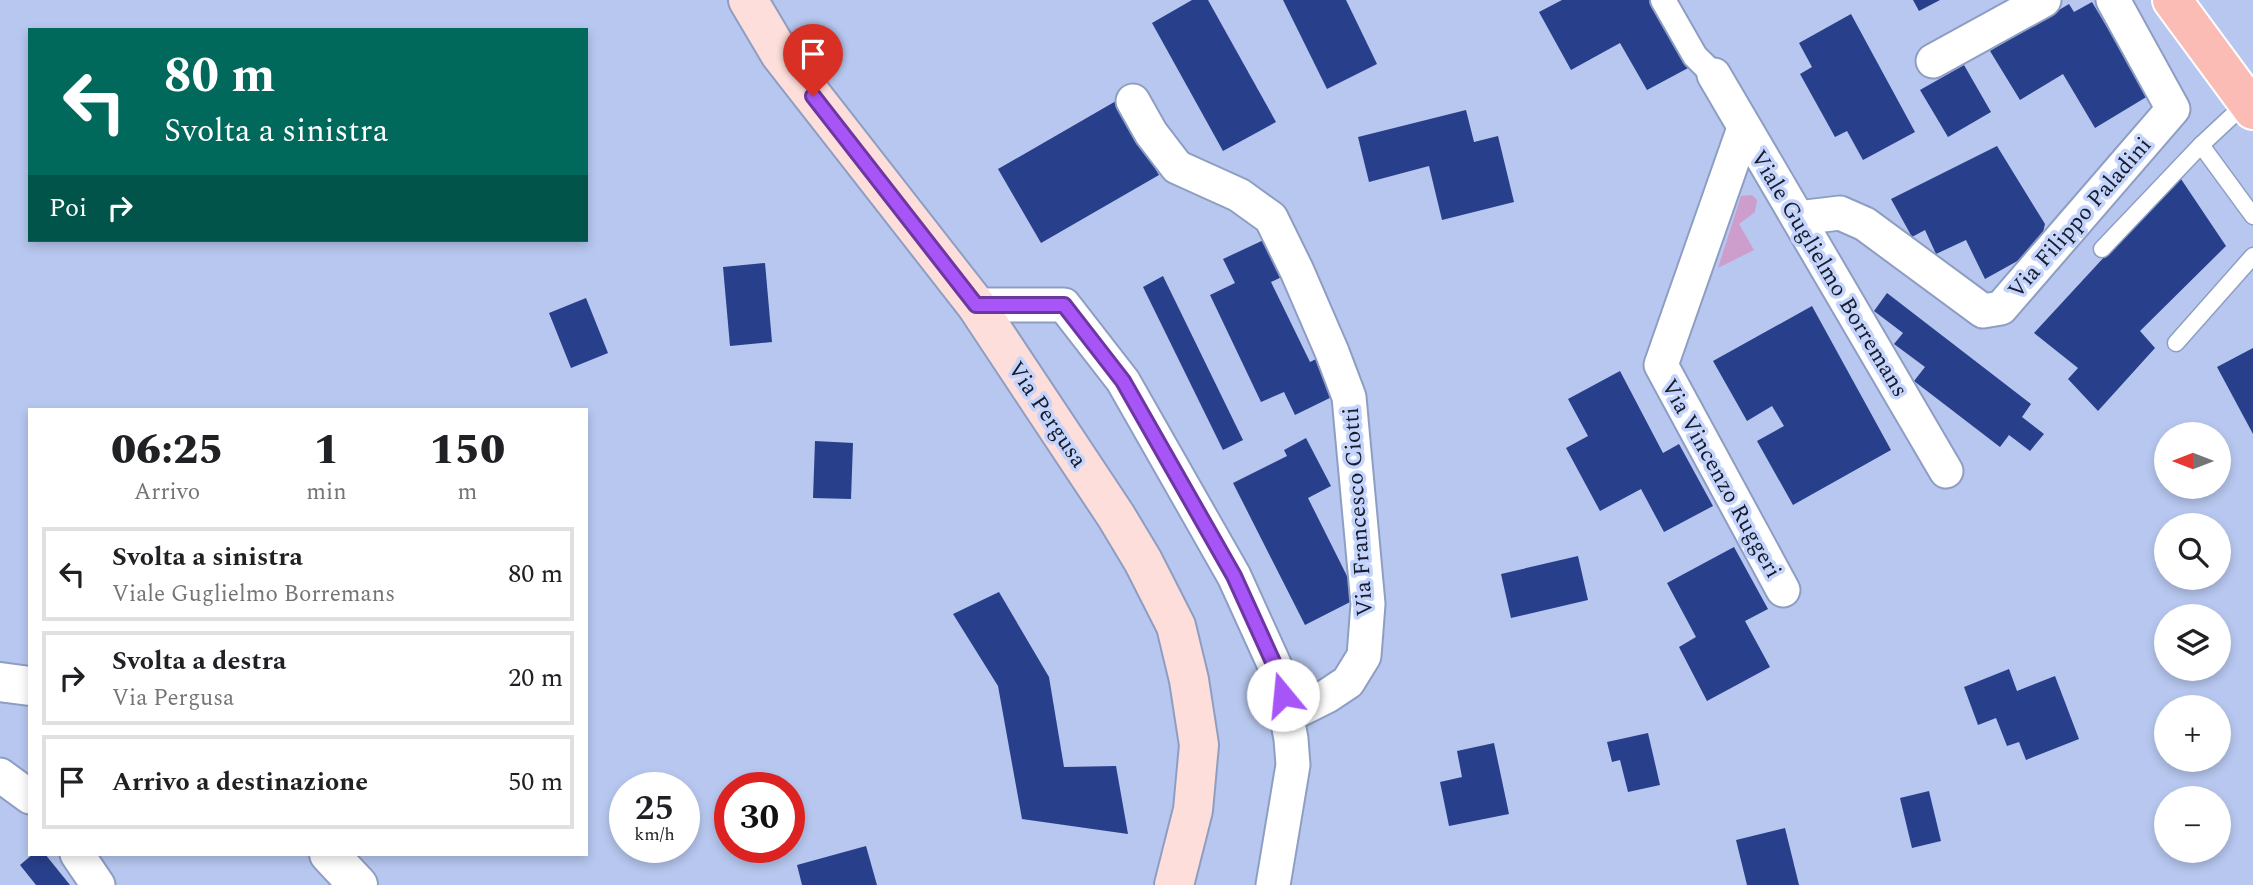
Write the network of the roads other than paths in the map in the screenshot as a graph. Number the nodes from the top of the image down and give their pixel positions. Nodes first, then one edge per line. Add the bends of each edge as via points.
1 (748, 0) edge
2 (1663, 0) edge
3 (2045, 0) edge
4 (2113, 0) edge
5 (2172, 0) edge
6 (1933, 61) dead end
7 (1714, 75) joint
8 (1133, 101) dead end
9 (2250, 106) edge
10 (1744, 128) junction
11 (2201, 145) junction
12 (2253, 216) edge
13 (1798, 218) junction
14 (2102, 249) dead end
15 (2253, 256) edge
16 (976, 305) junction
17 (2176, 343) dead end
18 (1946, 471) dead end
19 (1783, 590) dead end
20 (0, 682) edge
21 (28, 686) edge
22 (1287, 716) junction
23 (0, 775) edge
24 (28, 796) edge
25 (78, 856) edge
26 (331, 856) edge
27 (98, 885) edge
28 (358, 885) edge
29 (1174, 885) edge
30 (1273, 885) edge

1 - 16 main road, Via Pergusa via 779,54
2 - 7 street via 1695,56
3 - 6 street
4 - 13 street, Via Filippo Paladini via 2173,109 2000,308 1983,311 1865,224 1840,213
5 - 9 main road
7 - 10 street, Viale Guglielmo Borremans
8 - 22 street, Via Francesco Ciotti via 1177,167 1239,195 1271,218 1349,397 1367,604 1364,656 1348,682
9 - 11 lane
10 - 13 street, Viale Guglielmo Borremans
10 - 19 street, Via Vincenzo Ruggeri via 1661,365
11 - 12 lane
11 - 14 lane
13 - 18 street, Viale Guglielmo Borremans
15 - 17 lane
16 - 22 street via 1064,305 1123,381 1234,576 1279,675
16 - 29 main road, Via Pergusa via 1116,516 1177,626 1199,745 1193,810
20 - 21 street
22 - 30 street via 1293,765
23 - 24 street
25 - 27 street
26 - 28 street

